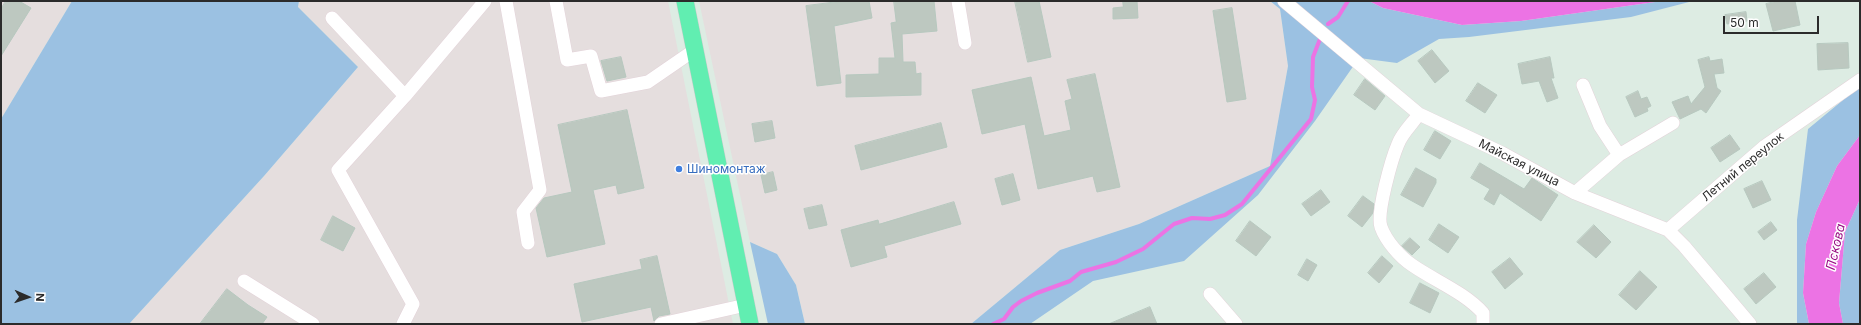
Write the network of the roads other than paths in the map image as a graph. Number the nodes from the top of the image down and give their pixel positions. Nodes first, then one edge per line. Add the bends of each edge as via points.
1 (485, 1) edge
2 (506, 1) edge
3 (556, 1) edge
4 (686, 1) edge
5 (958, 1) edge
6 (1284, 1) edge
7 (332, 18) dead end
8 (965, 43) dead end
9 (696, 49) junction
10 (1860, 80) edge
11 (1583, 86) dead end
12 (405, 96) junction
13 (1420, 114) junction
14 (1673, 123) dead end
15 (1619, 155) junction
16 (1575, 193) junction
17 (1668, 230) junction
18 (528, 243) dead end
19 (244, 281) dead end
20 (1210, 294) dead end
21 (746, 305) junction
22 (313, 324) edge
23 (403, 324) edge
24 (661, 324) edge
25 (750, 324) edge
26 (1236, 324) edge
27 (1483, 324) edge
28 (1750, 324) edge

1 - 12 street
2 - 18 street via 540,190 523,212
3 - 9 street via 567,60 591,56 601,91 648,82
4 - 9 main road
5 - 8 street
6 - 13 street, Майская улица
7 - 12 street
9 - 21 main road
10 - 17 street, Летний переулок via 1765,146
11 - 15 street via 1600,126
12 - 23 street via 338,170 413,304
13 - 16 street, Майская улица
13 - 27 street via 1398,142 1382,201 1380,226 1390,243 1410,264 1474,303 1482,313
14 - 15 street
15 - 16 street
16 - 17 street, Майская улица
17 - 28 street, Майская улица
19 - 22 street
20 - 26 street
21 - 24 street
21 - 25 main road

